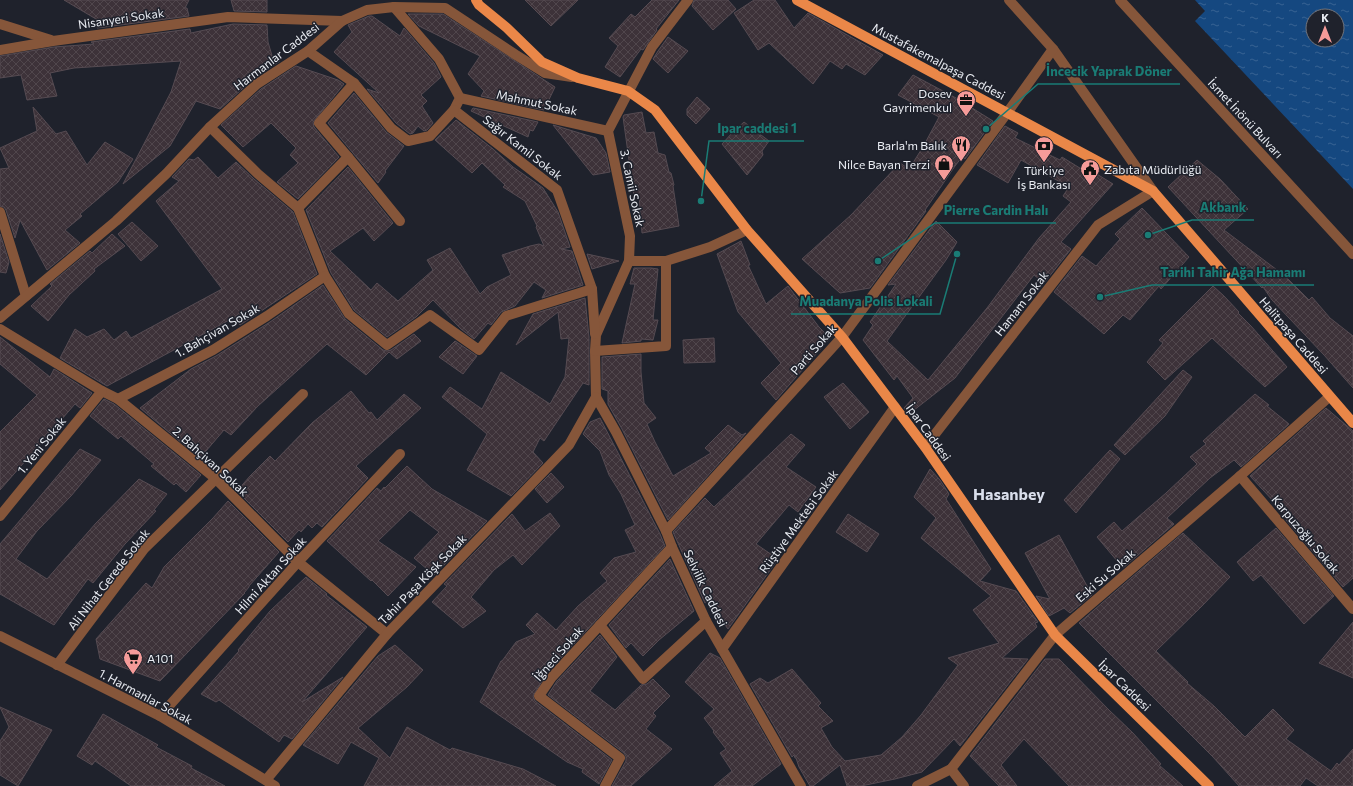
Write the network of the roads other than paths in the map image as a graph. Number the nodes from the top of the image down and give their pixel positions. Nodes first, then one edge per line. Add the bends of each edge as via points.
1 (476, 0) edge
2 (688, 0) edge
3 (797, 0) edge
4 (1009, 0) edge
5 (1120, 0) edge
6 (394, 7) junction
7 (342, 20) junction
8 (0, 24) edge
9 (53, 41) junction
10 (1053, 49) junction
11 (0, 50) edge
12 (308, 51) junction
13 (578, 78) junction
14 (354, 83) junction
15 (628, 91) junction
16 (460, 98) junction
17 (454, 110) junction
18 (1007, 113) junction
19 (210, 127) junction
20 (608, 130) junction
21 (348, 157) junction
22 (1153, 191) junction
23 (298, 208) junction
24 (0, 212) edge
25 (400, 221) dead end
26 (746, 230) junction
27 (1353, 254) edge
28 (629, 261) junction
29 (666, 261) junction
30 (324, 276) junction
31 (592, 289) junction
32 (26, 296) junction
33 (0, 318) edge
34 (0, 329) edge
35 (596, 335) junction
36 (842, 337) junction
37 (595, 350) junction
38 (102, 391) junction
39 (303, 394) dead end
40 (596, 397) junction
41 (1329, 397) junction
42 (118, 399) junction
43 (895, 408) junction
44 (1353, 423) edge
45 (925, 446) junction
46 (400, 454) dead end
47 (1240, 476) junction
48 (215, 478) junction
49 (0, 516) edge
50 (666, 532) junction
51 (672, 547) junction
52 (298, 562) junction
53 (1353, 609) edge
54 (706, 621) junction
55 (600, 625) junction
56 (387, 634) junction
57 (1055, 635) junction
58 (0, 636) edge
59 (722, 649) junction
60 (57, 666) junction
61 (160, 716) junction
62 (951, 769) junction
63 (266, 780) junction
64 (276, 786) edge
65 (605, 786) edge
66 (800, 786) edge
67 (916, 786) edge
68 (964, 786) edge
69 (1209, 786) edge

1 - 13 main road via 542,62
2 - 15 street via 652,47
3 - 18 main road, Mustafakemalpaşa Caddesi
4 - 10 street
5 - 27 street, İsmet İnönü Bulvarı
6 - 7 street, Harmanlar Caddesi via 367,10
6 - 13 street, Harmanlar Caddesi via 445,8 545,73
6 - 16 street via 439,59
7 - 9 street, Nisanyeri Sokak via 228,17
7 - 12 street, Harmanlar Caddesi
8 - 9 street
9 - 11 street, Nisanyeri Sokak
10 - 18 street, Parti Sokak
10 - 22 street
12 - 14 street
12 - 19 street, Harmanlar Caddesi via 257,84
13 - 15 main road
14 - 17 street via 391,128 408,141 430,136
14 - 21 street via 319,123
15 - 20 street
15 - 26 main road, İpar Caddesi via 655,110
16 - 17 street
16 - 20 street, Mahmut Sokak
17 - 31 street, Sağır Kamil Sokak via 557,190
18 - 22 main road, Mustafakemalpaşa Caddesi
18 - 36 street, Parti Sokak
19 - 23 street via 258,174
19 - 32 street, Harmanlar Caddesi via 166,174 116,221
20 - 28 street, 3. Camii Sokak via 630,236
21 - 23 street
21 - 25 street
22 - 41 main road, Halitpaşa Caddesi
22 - 45 street, Hamam Sokak via 1098,225
23 - 30 street
24 - 32 street
26 - 29 street via 710,247
26 - 36 main road, İpar Caddesi
28 - 29 street
28 - 35 street, 3. Camii Sokak
29 - 37 street via 666,346
30 - 31 street via 349,314 387,345 430,315 478,350 506,316
30 - 42 street, 1. Bahçivan Sokak via 213,350
31 - 35 street, Sağır Kamil Sokak
32 - 33 street, Harmanlar Caddesi
34 - 38 street, 2. Bahçivan Sokak
35 - 37 street, 3. Camii Sokak
36 - 43 main road, İpar Caddesi
36 - 50 street, Parti Sokak
37 - 40 street, 3. Camii Sokak
38 - 42 street, 2. Bahçivan Sokak
38 - 49 street, 1. Yeni Sokak
39 - 48 street, Ali Nihat Gerede Sokak
40 - 50 street, Selvilik Caddesi
40 - 56 street, Tahir Paşa Köşk Sokak via 570,445
41 - 44 main road, Halitpaşa Caddesi
41 - 47 street, Eski Su Sokak
42 - 48 street, 2. Bahçivan Sokak
43 - 45 main road, İpar Caddesi
43 - 59 street, Rüştiye Mektebi Sokak
45 - 57 main road, İpar Caddesi
46 - 52 street, Hilmi Aktan Sokak
47 - 53 street, Karpuzoğlu Sokak
47 - 57 street, Eski Su Sokak
48 - 52 street, 2. Bahçivan Sokak
48 - 60 street, Ali Nihat Gerede Sokak via 144,549
50 - 51 street, Selvilik Caddesi
51 - 54 street, Selvilik Caddesi
51 - 55 street, İğneci Sokak
52 - 56 street, 2. Bahçivan Sokak
52 - 61 street, Hilmi Aktan Sokak
54 - 55 street via 643,679
54 - 59 street, Selvilik Caddesi
55 - 65 street, İğneci Sokak via 552,677 539,696 620,758
56 - 63 street, Tahir Paşa Köşk Sokak
57 - 62 street, Eski Su Sokak
57 - 69 main road, İpar Caddesi
58 - 60 street, 1. Harmanlar Sokak
59 - 66 street, Selvilik Caddesi
60 - 61 street, 1. Harmanlar Sokak
61 - 63 street, 1. Harmanlar Sokak
62 - 67 street, Eski Su Sokak
62 - 68 street
63 - 64 street, 1. Harmanlar Sokak

